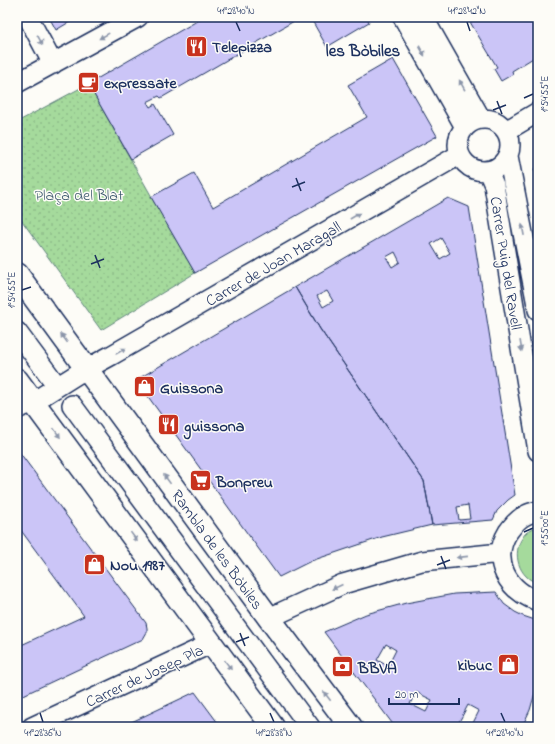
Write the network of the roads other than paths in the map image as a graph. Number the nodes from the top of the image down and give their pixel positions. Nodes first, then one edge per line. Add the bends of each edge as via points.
1 (28, 17) edge
2 (138, 17) edge
3 (402, 17) edge
4 (423, 17) edge
5 (53, 64) junction
6 (17, 83) edge
7 (538, 112) edge
8 (473, 123) junction
9 (506, 131) junction
10 (460, 155) junction
11 (508, 156) junction
12 (488, 171) junction
13 (17, 274) edge
14 (538, 310) edge
15 (17, 332) edge
16 (87, 369) junction
17 (52, 379) dead end
18 (17, 380) edge
19 (72, 405) dead end
20 (25, 406) edge
21 (538, 451) edge
22 (538, 511) edge
23 (501, 553) junction
24 (538, 601) edge
25 (269, 618) junction
26 (212, 643) junction
27 (32, 727) edge
28 (273, 727) edge
29 (310, 727) edge
30 (351, 727) edge

1 -> 5 street
2 -> 5 street
3 -> 8 street
8 -> 4 street
5 - 6 street
7 - 9 street
8 - 9 street via 494,120
8 - 10 street via 458,139
9 - 11 street via 510,148
10 - 12 street via 471,168
16 -> 10 street, Carrer de Joan Maragall
11 - 12 street via 499,166
14 -> 11 street, Carrer Puig del Ravell
12 -> 21 street, Carrer Puig del Ravell via 494,185
16 -> 13 main road, Rambla de les Bòbiles
15 - 17 street
16 - 20 street
25 -> 16 main road, Rambla de les Bòbiles
18 - 20 main road
19 - 29 street, Rambla de les Bòbiles
20 -> 26 main road
22 - 23 street via 525,515 513,525 505,538
23 - 24 street via 502,566 516,590
23 -> 25 street via 422,561 343,584
30 -> 25 main road, Rambla de les Bòbiles
26 - 27 street, Carrer de Josep Pla
26 -> 28 main road

